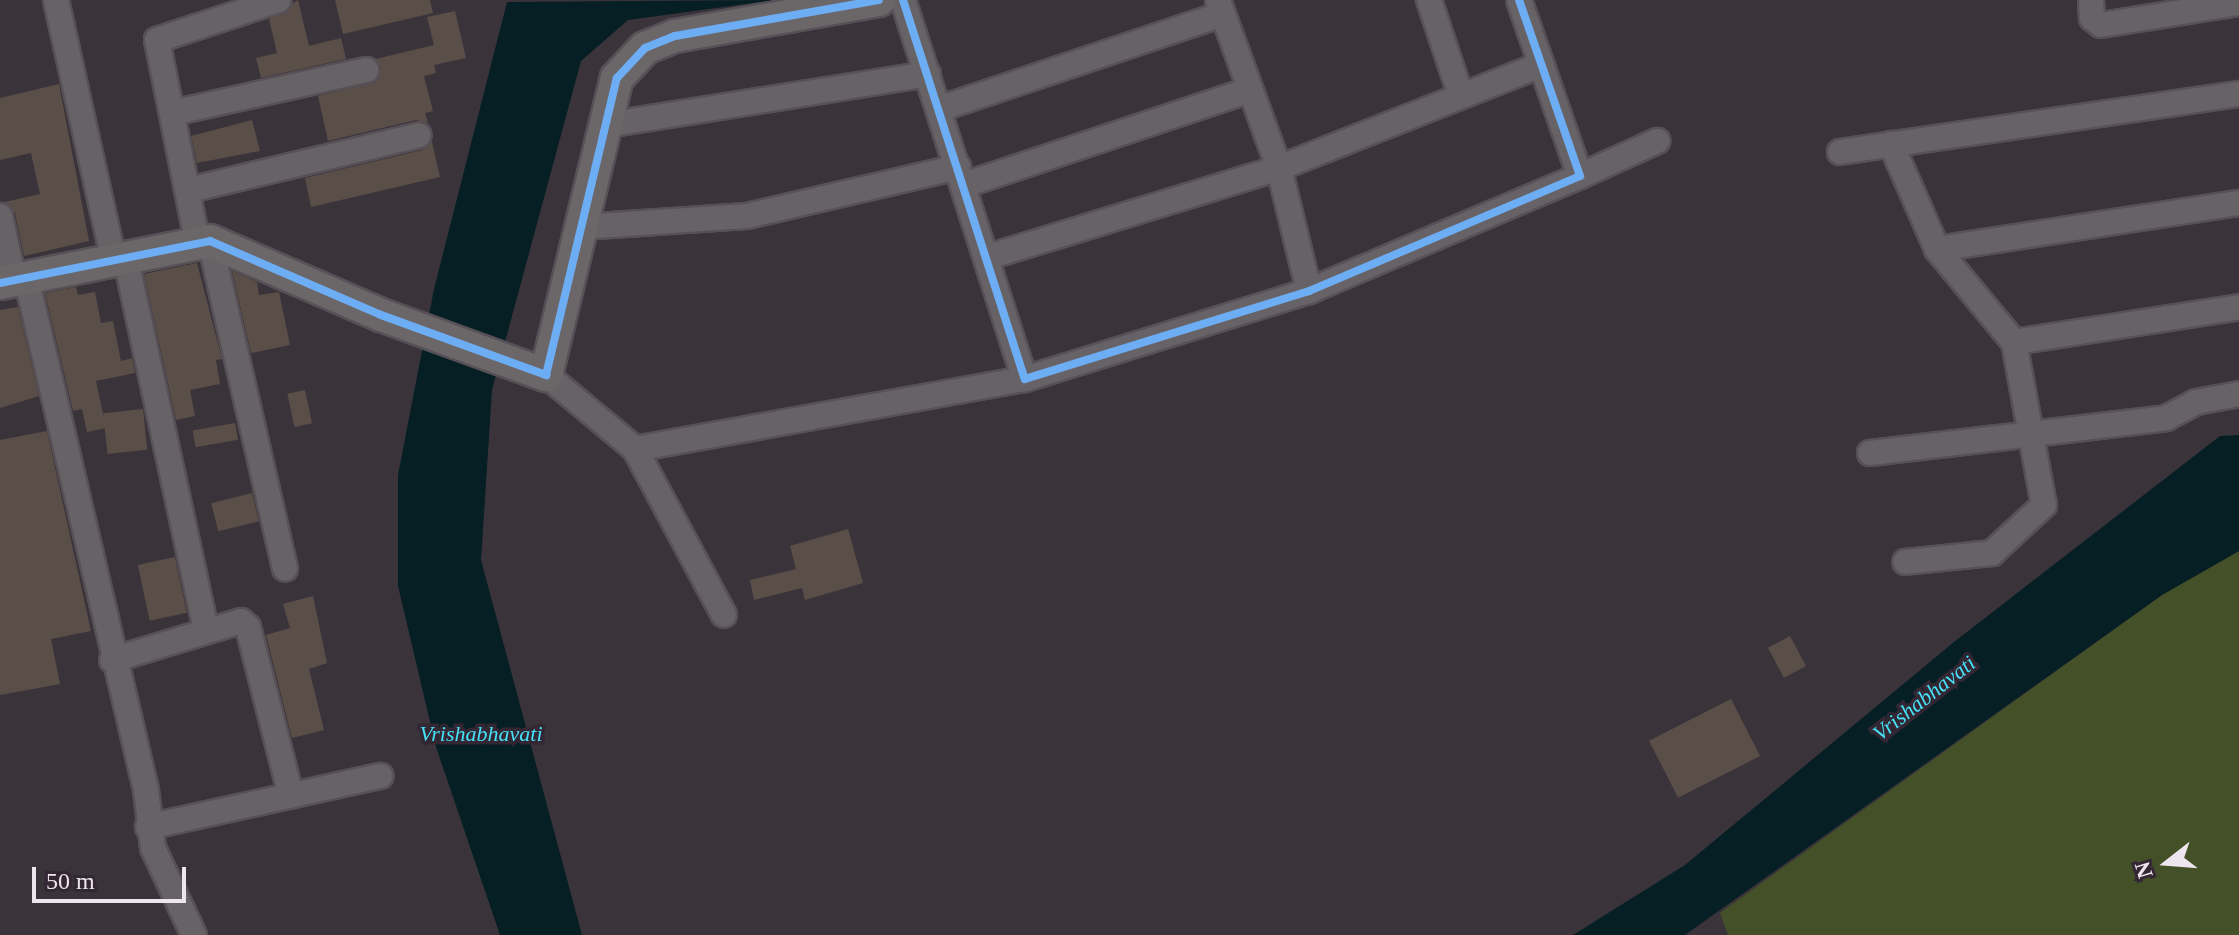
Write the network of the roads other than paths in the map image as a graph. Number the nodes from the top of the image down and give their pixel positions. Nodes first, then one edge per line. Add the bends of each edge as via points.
1 (56, 0) edge
2 (279, 0) edge
3 (879, 0) edge
4 (903, 0) edge
5 (1429, 0) edge
6 (1519, 0) edge
7 (2091, 0) edge
8 (2239, 3) edge
9 (1220, 7) edge
10 (1541, 65) junction
11 (366, 70) dead end
12 (928, 74) junction
13 (1250, 90) junction
14 (2239, 94) edge
15 (1461, 96) junction
16 (939, 109) junction
17 (172, 113) junction
18 (606, 125) junction
19 (419, 135) dead end
20 (1657, 141) dead end
21 (1891, 144) junction
22 (1840, 152) dead end
23 (1279, 168) junction
24 (961, 176) junction
25 (1580, 176) junction
26 (189, 190) junction
27 (2239, 203) edge
28 (0, 216) edge
29 (582, 227) junction
30 (203, 240) junction
31 (1937, 249) junction
32 (119, 257) junction
33 (988, 257) junction
34 (13, 280) edge
35 (1309, 291) junction
36 (2239, 307) edge
37 (2014, 342) junction
38 (541, 373) junction
39 (1025, 379) junction
40 (2239, 394) edge
41 (2031, 434) junction
42 (635, 449) junction
43 (1870, 453) dead end
44 (1905, 562) dead end
45 (285, 569) dead end
46 (724, 615) dead end
47 (206, 629) junction
48 (112, 660) junction
49 (380, 776) dead end
50 (291, 796) junction
51 (148, 827) junction
52 (194, 935) edge

1 - 32 street
2 - 17 street via 157,40
3 - 18 street via 675,36 645,48 617,78
4 - 12 street
5 - 15 street
6 - 10 street
7 - 8 street via 2092,18 2101,25
9 - 13 street
9 - 16 street
10 - 15 street
10 - 25 street
11 - 17 street
12 - 16 street
12 - 18 street
13 - 23 street
13 - 24 street
14 - 21 street
15 - 23 street
16 - 24 street
17 - 26 street
18 - 29 street
19 - 26 street
20 - 25 street
21 - 22 street
21 - 31 street
23 - 33 street
23 - 35 street
24 - 29 street via 747,216
24 - 33 street
25 - 35 street
26 - 30 street
27 - 31 street
28 - 34 street
29 - 38 street
30 - 32 street
30 - 38 street via 381,315
30 - 45 street
31 - 37 street
32 - 34 street
32 - 47 street
33 - 39 street
34 - 48 street
35 - 39 street
36 - 37 street
37 - 41 street
38 - 42 street
39 - 42 street
40 - 41 street via 2196,402 2166,418
41 - 43 street
41 - 44 street via 2044,505 1992,553
42 - 46 street
47 - 48 street
47 - 50 street via 233,621 248,627
48 - 51 street via 146,790
49 - 50 street
50 - 51 street
51 - 52 street

